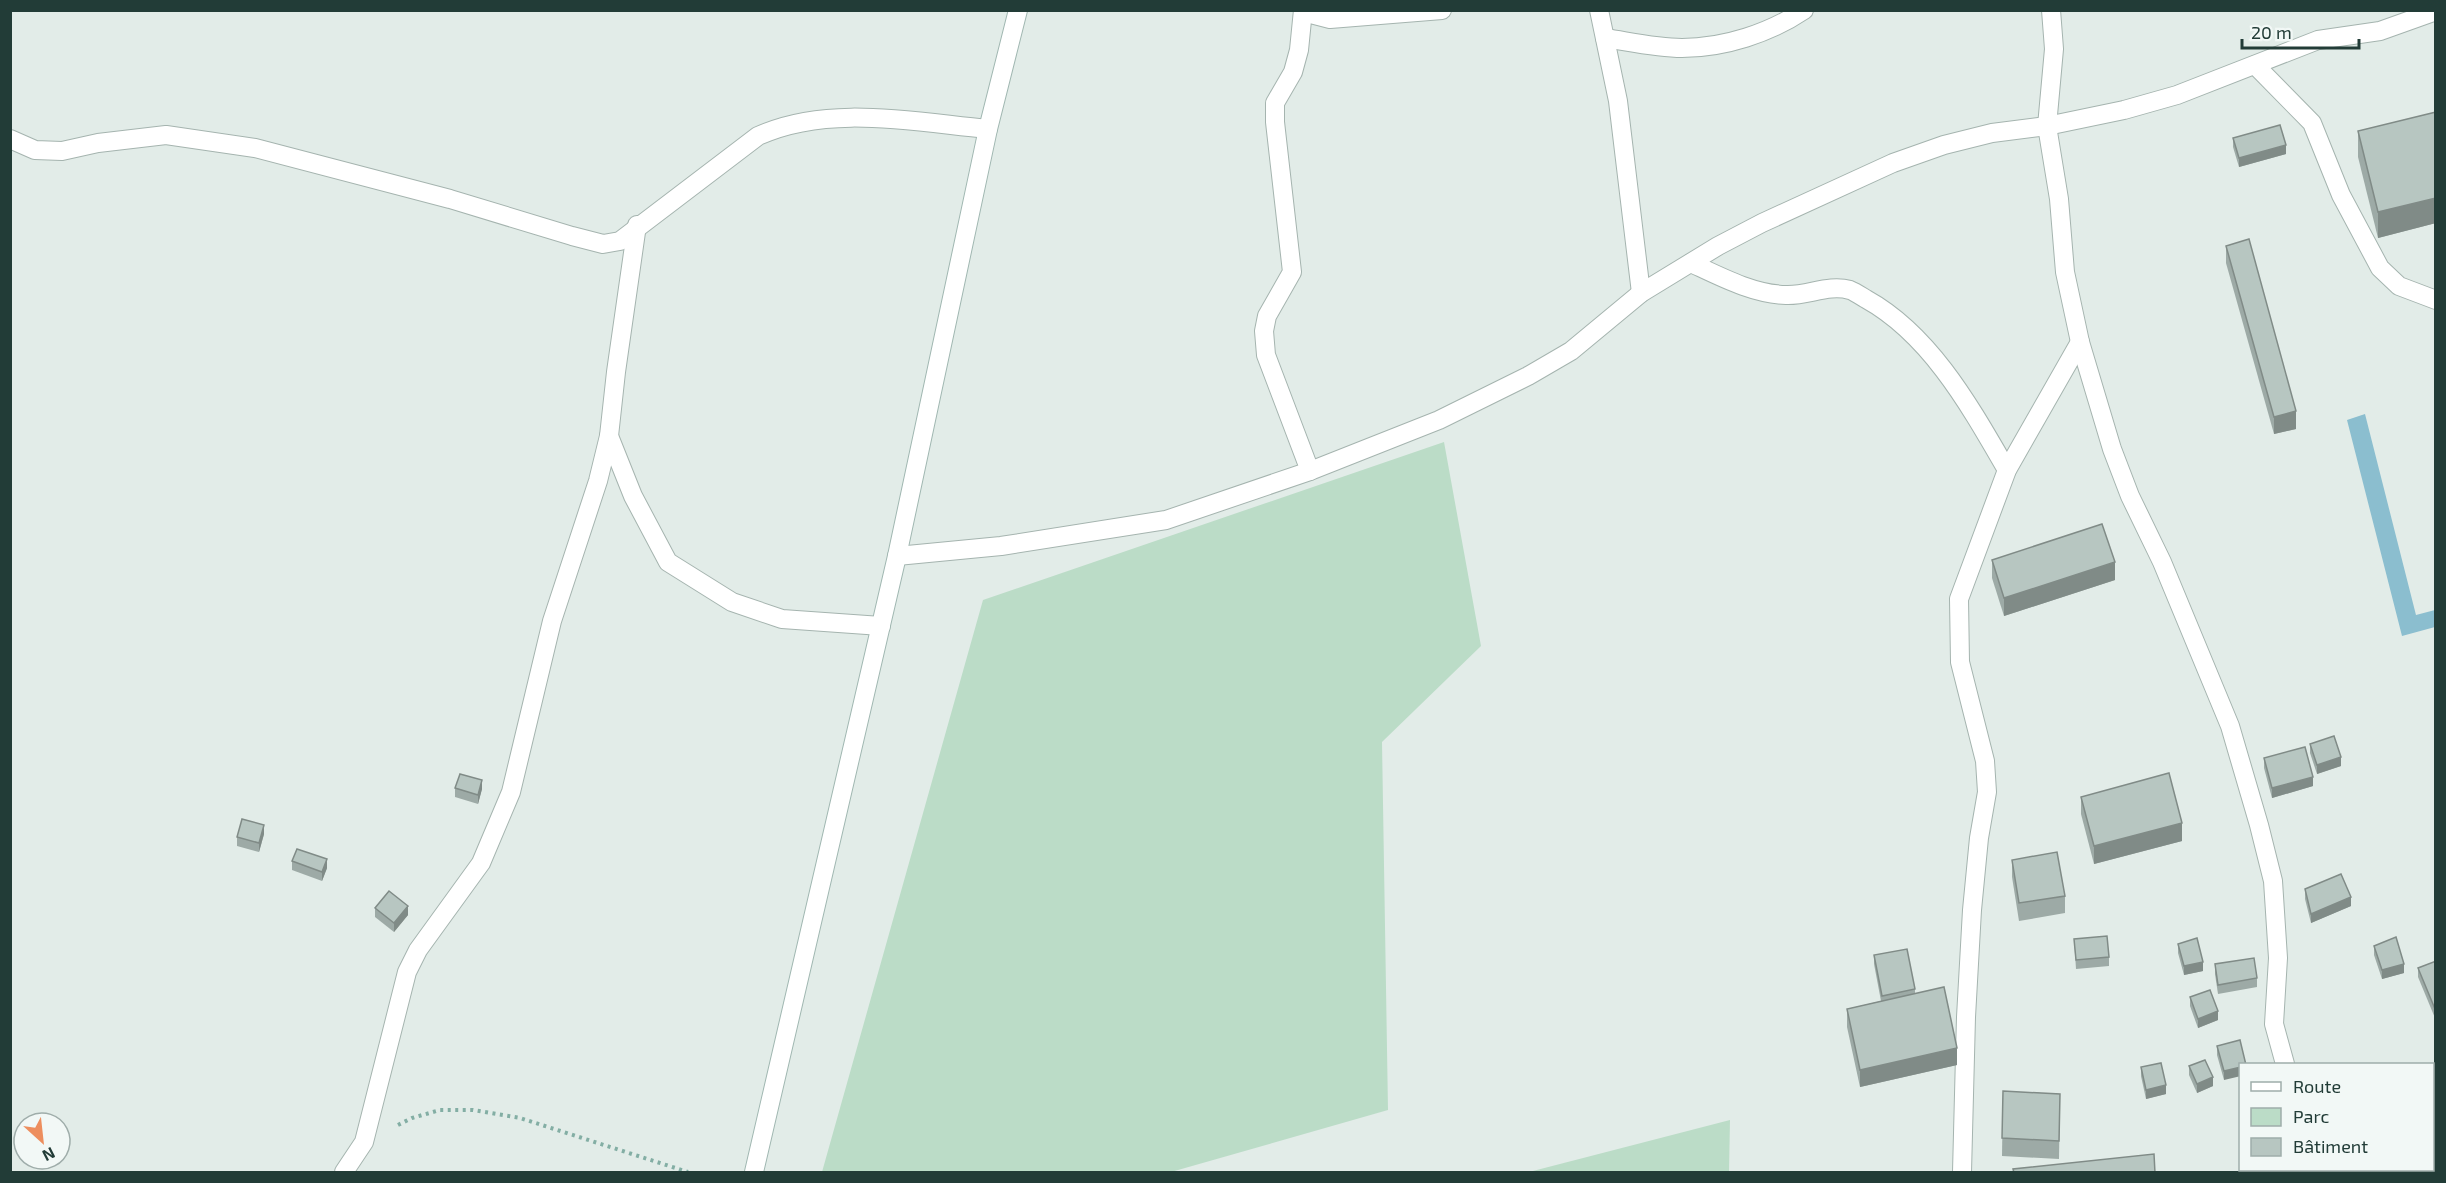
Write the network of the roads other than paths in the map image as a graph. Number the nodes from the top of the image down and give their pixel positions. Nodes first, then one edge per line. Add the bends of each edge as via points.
1 (1018, 10) edge
2 (1442, 10) edge
3 (1599, 10) edge
4 (1804, 10) edge
5 (2051, 10) edge
6 (1303, 11) edge
7 (2436, 11) edge
8 (1605, 38) junction
9 (2255, 65) junction
10 (2047, 126) junction
11 (987, 129) junction
12 (10, 139) edge
13 (637, 225) junction
14 (1691, 263) junction
15 (1641, 293) junction
16 (2436, 300) edge
17 (2080, 342) junction
18 (609, 436) junction
19 (2007, 470) junction
20 (1310, 471) junction
21 (897, 556) junction
22 (881, 626) junction
23 (2284, 1063) edge
24 (344, 1173) edge
25 (754, 1173) edge
26 (1962, 1173) edge

1 - 11 street
2 - 6 street via 1330,19
3 - 8 street
4 - 8 street via 1751,37 1694,47 1649,46
5 - 10 street via 2054,49
6 - 20 street via 1293,72 1275,103 1292,272 1267,316 1264,331 1266,355
7 - 9 street via 2380,31 2318,40
8 - 15 street via 1618,101
9 - 10 street via 2178,95
9 - 16 street via 2312,123 2341,195 2380,267 2399,286
10 - 14 street via 1992,133 1893,163 1762,223
10 - 17 street via 2065,272
11 - 13 street via 872,118 805,120 779,126 758,136
11 - 21 street
12 - 13 street via 35,150 62,151 166,135 267,151 603,244 620,241
13 - 18 street
14 - 15 street
14 - 19 street via 1757,291 1787,295 1829,287 1850,290 1883,309 1913,335 1947,376
15 - 20 street via 1571,351 1528,376 1439,420
17 - 19 street
17 - 23 street via 2130,496 2162,562 2230,726 2259,825 2273,881 2278,958 2274,1024
18 - 22 street via 633,496 668,562 732,602 782,619
18 - 24 street via 552,621 511,792 481,863 418,950 407,972 364,1142
19 - 26 street via 1959,599 1960,662 1985,761 1987,792 1972,910
20 - 21 street via 1166,520 1001,546
21 - 22 street
22 - 25 street

